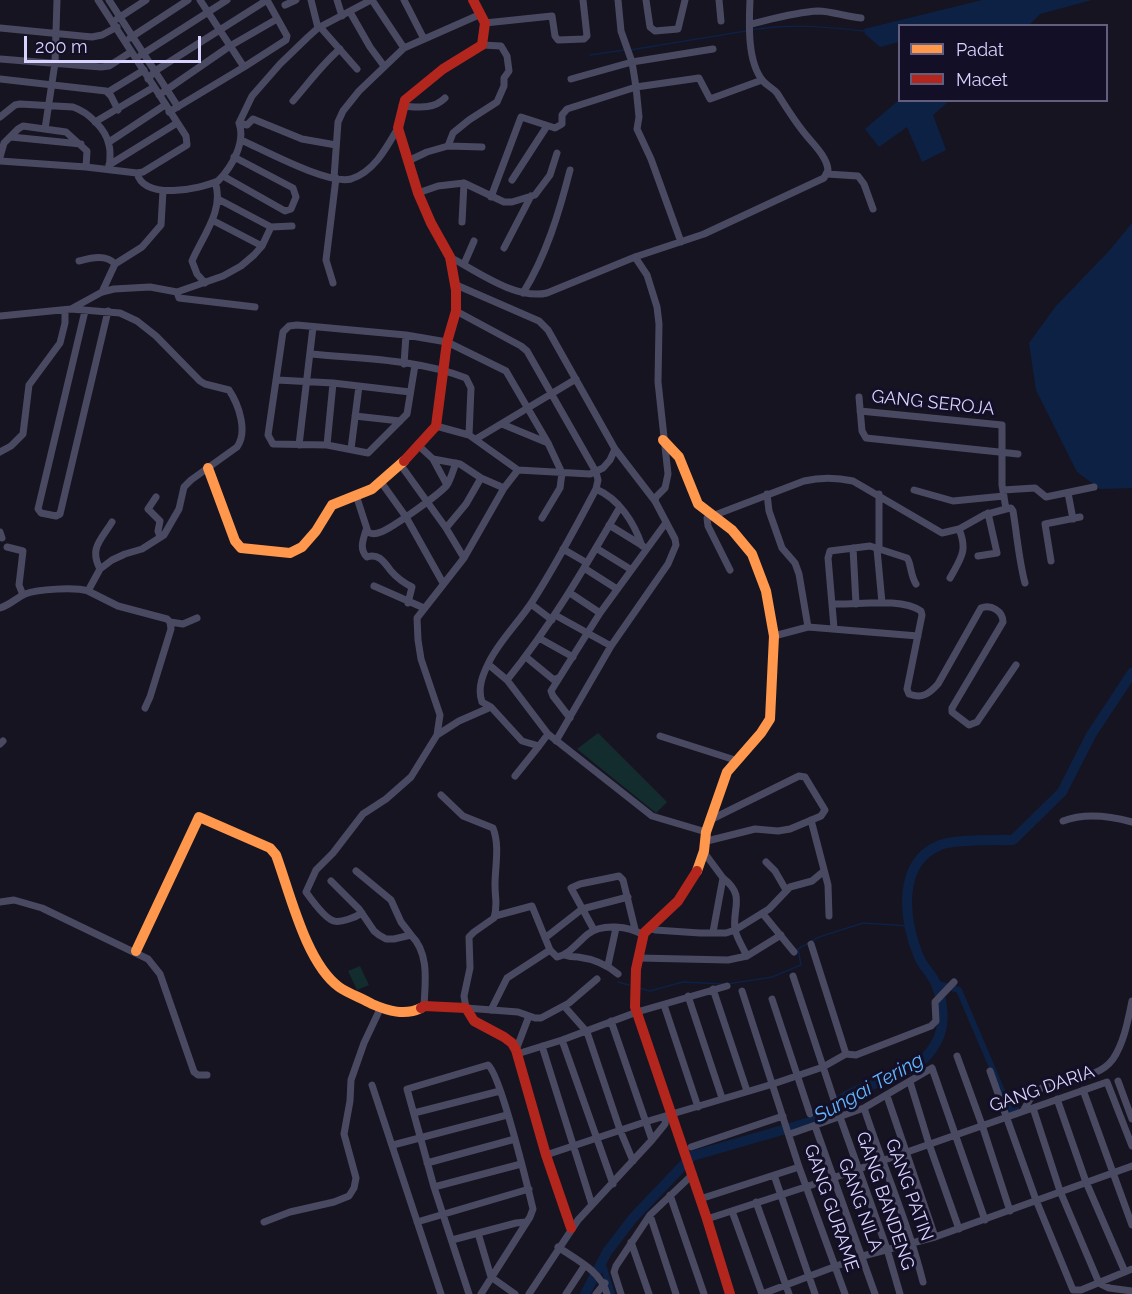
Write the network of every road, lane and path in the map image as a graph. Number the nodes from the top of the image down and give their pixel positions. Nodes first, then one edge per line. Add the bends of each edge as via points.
1 (57, 0) edge
2 (98, 0) edge
3 (109, 0) edge
4 (146, 0) edge
5 (188, 0) edge
6 (200, 0) edge
7 (227, 0) edge
8 (267, 0) edge
9 (296, 0) edge
10 (311, 0) edge
11 (337, 0) edge
12 (371, 0) edge
13 (404, 0) edge
14 (473, 0) edge
15 (584, 0) edge
16 (618, 0) edge
17 (646, 0) edge
18 (684, 0) edge
19 (718, 0) edge
20 (750, 0) edge
21 (285, 5) dead end
22 (208, 12) junction
23 (350, 12) junction
24 (342, 16) junction
25 (861, 18) dead end
26 (277, 19) junction
27 (483, 19) junction
28 (722, 21) dead end
29 (116, 22) junction
30 (751, 26) junction
31 (0, 28) edge
32 (320, 28) junction
33 (219, 30) junction
34 (55, 34) junction
35 (128, 39) junction
36 (424, 39) junction
37 (482, 45) junction
38 (230, 46) junction
39 (404, 48) junction
40 (339, 49) junction
41 (713, 49) dead end
42 (137, 55) junction
43 (631, 58) junction
44 (0, 60) edge
45 (55, 63) junction
46 (384, 66) junction
47 (244, 67) junction
48 (357, 69) dead end
49 (144, 70) junction
50 (155, 71) junction
51 (0, 79) edge
52 (148, 79) junction
53 (571, 80) dead end
54 (762, 80) junction
55 (51, 86) junction
56 (154, 87) junction
57 (636, 87) junction
58 (166, 89) junction
59 (108, 92) junction
60 (159, 95) junction
61 (445, 99) dead end
62 (293, 101) dead end
63 (48, 105) junction
64 (178, 106) junction
65 (402, 106) junction
66 (167, 108) junction
67 (118, 110) junction
68 (0, 117) edge
69 (95, 122) junction
70 (177, 123) junction
71 (238, 123) junction
72 (547, 126) junction
73 (398, 128) junction
74 (45, 129) junction
75 (10, 137) junction
76 (241, 140) junction
77 (109, 142) junction
78 (81, 144) junction
79 (336, 145) junction
80 (448, 146) junction
81 (482, 147) dead end
82 (557, 153) dead end
83 (0, 157) edge
84 (234, 157) junction
85 (0, 161) edge
86 (408, 161) junction
87 (86, 167) junction
88 (109, 167) junction
89 (570, 170) dead end
90 (137, 173) junction
91 (827, 174) junction
92 (223, 176) junction
93 (335, 178) junction
94 (512, 180) dead end
95 (215, 182) junction
96 (464, 183) junction
97 (163, 190) junction
98 (418, 193) junction
99 (531, 196) junction
100 (491, 197) junction
101 (218, 199) junction
102 (873, 208) dead end
103 (212, 220) junction
104 (462, 222) dead end
105 (292, 226) dead end
106 (271, 227) junction
107 (474, 241) dead end
108 (681, 242) junction
109 (262, 246) junction
110 (504, 248) dead end
111 (450, 257) junction
112 (635, 257) junction
113 (79, 261) dead end
114 (116, 264) junction
115 (464, 264) junction
116 (205, 283) junction
117 (333, 283) dead end
118 (454, 284) junction
119 (102, 292) junction
120 (177, 292) junction
121 (523, 293) junction
122 (255, 307) dead end
123 (68, 310) junction
124 (85, 311) junction
125 (108, 311) junction
126 (456, 311) junction
127 (0, 316) edge
128 (312, 327) junction
129 (406, 335) junction
130 (447, 342) junction
131 (311, 354) junction
132 (404, 364) junction
133 (415, 364) junction
134 (443, 369) junction
135 (576, 379) junction
136 (277, 380) junction
137 (306, 382) junction
138 (333, 383) junction
139 (359, 386) junction
140 (410, 392) junction
141 (551, 394) junction
142 (859, 398) dead end
143 (527, 408) junction
144 (860, 411) junction
145 (355, 416) junction
146 (400, 422) junction
147 (502, 424) junction
148 (436, 426) junction
149 (472, 437) junction
150 (663, 440) junction
151 (548, 443) junction
152 (299, 444) junction
153 (327, 445) junction
154 (419, 446) junction
155 (351, 449) junction
156 (615, 450) junction
157 (0, 452) edge
158 (1002, 452) junction
159 (1018, 454) dead end
160 (433, 459) junction
161 (456, 463) junction
162 (400, 464) junction
163 (208, 468) junction
164 (518, 470) junction
165 (596, 472) junction
166 (561, 473) junction
167 (481, 478) junction
168 (381, 482) junction
169 (447, 485) junction
170 (1094, 487) dead end
171 (504, 488) junction
172 (596, 489) junction
173 (914, 490) dead end
174 (1003, 493) junction
175 (1068, 493) junction
176 (356, 495) junction
177 (767, 495) junction
178 (879, 495) junction
179 (156, 497) dead end
180 (979, 499) junction
181 (426, 501) junction
182 (655, 501) junction
183 (620, 507) junction
184 (1006, 509) junction
185 (986, 514) junction
186 (711, 515) junction
187 (406, 517) junction
188 (542, 518) dead end
189 (112, 522) dead end
190 (665, 524) junction
191 (609, 525) junction
192 (446, 528) junction
193 (959, 529) junction
194 (366, 530) junction
195 (160, 537) junction
196 (644, 547) junction
197 (7, 548) dead end
198 (596, 548) junction
199 (853, 548) junction
200 (563, 549) junction
201 (878, 549) junction
202 (978, 556) dead end
203 (464, 558) junction
204 (1051, 561) dead end
205 (586, 566) junction
206 (100, 569) junction
207 (630, 569) junction
208 (730, 570) dead end
209 (950, 578) dead end
210 (443, 583) junction
211 (1025, 583) dead end
212 (916, 584) dead end
213 (374, 586) dead end
214 (617, 589) junction
215 (88, 591) junction
216 (570, 593) junction
217 (23, 595) junction
218 (408, 603) junction
219 (882, 603) junction
220 (531, 604) junction
221 (833, 604) junction
222 (856, 604) junction
223 (0, 608) edge
224 (424, 608) junction
225 (600, 613) junction
226 (553, 617) junction
227 (197, 618) dead end
228 (170, 622) junction
229 (808, 627) junction
230 (834, 628) junction
231 (587, 634) junction
232 (774, 636) junction
233 (918, 636) junction
234 (539, 638) junction
235 (611, 646) junction
236 (526, 657) junction
237 (573, 657) junction
238 (488, 663) junction
239 (1016, 665) dead end
240 (558, 678) junction
241 (507, 680) junction
242 (491, 707) junction
243 (145, 708) dead end
244 (570, 718) junction
245 (548, 734) junction
246 (436, 735) junction
247 (660, 736) dead end
248 (556, 741) junction
249 (539, 747) junction
250 (735, 760) junction
251 (515, 776) dead end
252 (441, 795) dead end
253 (712, 819) junction
254 (810, 820) junction
255 (1063, 821) dead end
256 (1132, 822) edge
257 (705, 841) junction
258 (766, 862) dead end
259 (824, 871) junction
260 (356, 872) dead end
261 (723, 878) junction
262 (331, 880) dead end
263 (786, 890) junction
264 (628, 897) junction
265 (0, 902) edge
266 (582, 909) junction
267 (362, 913) junction
268 (763, 914) junction
269 (495, 916) junction
270 (829, 916) dead end
271 (616, 928) junction
272 (594, 930) junction
273 (735, 930) junction
274 (642, 931) junction
275 (713, 933) junction
276 (411, 935) junction
277 (781, 935) junction
278 (545, 939) junction
279 (811, 944) dead end
280 (550, 950) junction
281 (136, 951) junction
282 (794, 952) dead end
283 (564, 954) junction
284 (747, 956) junction
285 (639, 958) junction
286 (608, 965) junction
287 (618, 974) dead end
288 (793, 976) dead end
289 (597, 979) dead end
290 (954, 982) dead end
291 (727, 986) dead end
292 (713, 989) junction
293 (742, 991) dead end
294 (688, 996) junction
295 (772, 999) dead end
296 (1132, 1001) edge
297 (664, 1005) junction
298 (424, 1006) junction
299 (564, 1006) junction
300 (381, 1007) junction
301 (466, 1008) junction
302 (491, 1010) junction
303 (637, 1012) junction
304 (529, 1016) junction
305 (611, 1021) junction
306 (587, 1032) junction
307 (562, 1040) junction
308 (542, 1046) junction
309 (516, 1052) junction
310 (846, 1054) junction
311 (957, 1056) dead end
312 (823, 1067) junction
313 (990, 1071) dead end
314 (207, 1075) dead end
315 (799, 1075) junction
316 (1118, 1081) dead end
317 (910, 1082) junction
318 (773, 1084) junction
319 (372, 1085) dead end
320 (500, 1090) junction
321 (1083, 1090) junction
322 (747, 1091) junction
323 (887, 1096) junction
324 (722, 1098) junction
325 (1057, 1099) junction
326 (835, 1103) dead end
327 (698, 1107) junction
328 (864, 1108) junction
329 (1033, 1108) junction
330 (1023, 1110) junction
331 (414, 1113) junction
332 (810, 1114) dead end
333 (507, 1115) junction
334 (669, 1116) junction
335 (1007, 1116) junction
336 (840, 1117) junction
337 (785, 1119) junction
338 (1132, 1119) edge
339 (645, 1122) junction
340 (982, 1125) junction
341 (815, 1126) junction
342 (620, 1130) junction
343 (790, 1132) junction
344 (956, 1134) junction
345 (420, 1138) junction
346 (514, 1139) junction
347 (597, 1139) junction
348 (652, 1140) junction
349 (928, 1143) junction
350 (393, 1145) junction
351 (573, 1146) junction
352 (1132, 1146) edge
353 (687, 1150) junction
354 (905, 1151) junction
355 (546, 1155) junction
356 (880, 1160) junction
357 (633, 1161) junction
358 (427, 1164) junction
359 (521, 1164) junction
360 (1132, 1166) edge
361 (800, 1167) junction
362 (857, 1168) junction
363 (691, 1172) junction
364 (1112, 1172) junction
365 (774, 1175) junction
366 (833, 1178) junction
367 (1086, 1182) junction
368 (613, 1184) junction
369 (807, 1185) junction
370 (434, 1187) junction
371 (529, 1189) junction
372 (1060, 1191) junction
373 (781, 1194) junction
374 (669, 1195) junction
375 (700, 1198) junction
376 (1036, 1200) junction
377 (756, 1202) junction
378 (592, 1205) junction
379 (732, 1211) junction
380 (1010, 1211) junction
381 (443, 1213) junction
382 (650, 1215) junction
383 (707, 1219) junction
384 (985, 1220) junction
385 (264, 1222) dead end
386 (417, 1222) junction
387 (526, 1222) junction
388 (1132, 1225) edge
389 (572, 1228) junction
390 (959, 1229) junction
391 (478, 1233) junction
392 (935, 1237) junction
393 (452, 1240) junction
394 (632, 1242) junction
395 (914, 1243) junction
396 (558, 1247) junction
397 (887, 1249) junction
398 (863, 1256) junction
399 (585, 1265) junction
400 (836, 1266) junction
401 (1129, 1270) edge
402 (808, 1275) junction
403 (491, 1277) junction
404 (604, 1282) junction
405 (923, 1282) dead end
406 (1099, 1283) junction
407 (786, 1284) junction
408 (1132, 1291) edge
409 (441, 1294) edge
410 (469, 1294) edge
411 (481, 1294) edge
412 (515, 1294) edge
413 (529, 1294) edge
414 (566, 1294) edge
415 (596, 1294) edge
416 (607, 1294) edge
417 (621, 1294) edge
418 (649, 1294) edge
419 (676, 1294) edge
420 (704, 1294) edge
421 (730, 1294) edge
422 (789, 1294) edge
423 (815, 1294) edge
424 (845, 1294) edge
425 (875, 1294) edge
426 (900, 1294) edge

1 - 34 street
2 - 29 street
3 - 29 street
4 - 29 street
5 - 35 street
6 - 22 street
7 - 22 street
8 - 26 street
8 - 33 street
9 - 21 street
10 - 32 street
11 - 24 street
12 - 23 street
12 - 39 street
13 - 36 street
14 - 27 street
15 - 27 street via 584,39 558,40 552,16
16 - 43 street via 621,31
17 - 18 street via 650,27 655,31 679,27
19 - 28 street
20 - 30 street
22 - 33 street
22 - 42 street
23 - 24 street
23 - 46 street
24 - 32 street
25 - 30 street via 819,11
26 - 38 street
26 - 47 street via 288,38
27 - 36 street
27 - 37 street
29 - 34 street via 98,37
29 - 35 street
30 - 54 street via 751,52
31 - 34 street
32 - 40 street
32 - 71 street via 265,80
33 - 38 street
33 - 50 street
34 - 45 street
35 - 42 street
35 - 42 street
36 - 39 street
37 - 65 street via 416,89
37 - 80 street via 501,46 507,56 509,71 501,97 453,134
38 - 47 street
38 - 58 street
39 - 46 street
40 - 48 street
40 - 62 street
41 - 43 street
42 - 45 street via 105,67
42 - 49 street
42 - 50 street
43 - 53 street
43 - 57 street
44 - 45 street
45 - 55 street
46 - 79 street via 343,111
47 - 64 street
49 - 52 street
49 - 59 street
50 - 52 street
50 - 58 street
51 - 55 street
52 - 56 street
54 - 57 street via 710,99 699,78
54 - 91 street via 774,90 826,161
55 - 59 street
55 - 63 street
56 - 60 street
56 - 67 street
57 - 72 street via 567,109 562,124 555,128
57 - 108 street via 637,129
58 - 60 street
58 - 64 street
59 - 67 street
60 - 66 street
61 - 65 street via 431,106
63 - 68 street via 17,104
63 - 69 street via 80,110
63 - 74 street
64 - 66 street
65 - 73 street
66 - 70 street
66 - 77 street
67 - 69 street
69 - 77 street
70 - 88 street
70 - 90 street via 186,136 185,148
71 - 76 street
71 - 79 street via 248,125 253,119 302,139
72 - 94 street
72 - 100 street via 521,117
73 - 86 street
73 - 93 street via 368,168 352,178
74 - 75 street via 24,126
74 - 78 street via 66,132
75 - 78 street
75 - 83 street
76 - 84 street
76 - 93 street via 321,176
77 - 88 street
78 - 87 street via 87,152
79 - 93 street
80 - 81 street
80 - 86 street
82 - 99 street via 550,175
84 - 92 street
84 - 92 street via 293,188 296,197 291,209 285,211
85 - 87 street
86 - 98 street
87 - 88 street
88 - 90 street
89 - 121 street via 537,270
90 - 97 street via 144,186
91 - 102 street via 858,176
91 - 108 street via 815,183
92 - 95 street
93 - 117 street via 326,260
95 - 97 street
95 - 101 street
96 - 98 street
96 - 100 street
96 - 104 street
97 - 114 street via 161,225 142,247
98 - 111 street
99 - 100 street via 513,202
99 - 110 street
101 - 103 street
101 - 106 street
103 - 109 street
103 - 116 street via 192,261
105 - 106 street
106 - 109 street
107 - 115 street
108 - 112 street
109 - 116 street via 241,266
111 - 115 street
111 - 118 street
112 - 121 street via 548,293
112 - 150 street via 647,275 657,308
113 - 114 street via 106,258
114 - 119 street
115 - 121 street
116 - 120 street
118 - 126 street
118 - 135 street via 539,321
119 - 120 street via 150,286
119 - 123 street
120 - 122 street via 179,298 190,301
123 - 124 street
123 - 127 street
123 - 157 street via 60,343 29,385 22,434
124 - 125 street
124 - 125 street via 38,509 56,516 60,514
125 - 163 street via 137,321 175,353 200,381 232,394 241,422 240,444
126 - 130 street
126 - 141 street via 521,346 532,357
128 - 129 street
128 - 131 street
128 - 136 street via 297,325 285,329
129 - 130 street
129 - 132 street
130 - 134 street
130 - 143 street via 506,370
131 - 132 street
131 - 137 street
132 - 133 street
133 - 134 street
133 - 140 street
134 - 148 street
134 - 149 street via 466,378 470,385
135 - 141 street
135 - 156 street
136 - 137 street
136 - 152 street via 268,438 273,444
137 - 138 street
137 - 152 street
138 - 139 street
138 - 153 street
139 - 140 street
139 - 145 street
140 - 146 street via 408,410
141 - 143 street
141 - 165 street
142 - 144 street
143 - 147 street
143 - 151 street
144 - 158 street via 866,438
144 - 158 street, GANG SEROJA via 1002,425
145 - 146 street
145 - 155 street
146 - 155 street via 368,453
147 - 149 street
147 - 151 street
148 - 149 street
148 - 154 street
149 - 164 street
150 - 182 street via 668,474 665,488
150 - 186 street via 679,457 694,499
151 - 166 street
152 - 153 street
153 - 155 street
154 - 160 street
154 - 162 street
156 - 165 street
156 - 182 street
158 - 159 street
158 - 174 street
160 - 161 street
160 - 169 street
161 - 167 street
161 - 169 street
162 - 168 street
162 - 181 street
163 - 176 street via 234,541 242,548 296,551 316,531 332,505
163 - 195 street via 184,487 179,509
164 - 166 street
164 - 171 street
165 - 166 street
165 - 172 street
166 - 188 street via 560,488
167 - 171 street
167 - 192 street
168 - 176 street
168 - 187 street
169 - 181 street
170 - 175 street
171 - 203 street
172 - 183 street
172 - 200 street
173 - 180 street via 953,501
174 - 175 street via 1035,488 1046,497
174 - 180 street
174 - 184 street
175 - 204 street via 1076,518 1045,524
176 - 194 street
177 - 178 street via 828,477 853,481
177 - 186 street
177 - 229 street via 782,548 799,574
178 - 193 street via 942,532
178 - 201 street
179 - 195 street via 148,509 160,521
180 - 185 street
181 - 187 street
181 - 192 street
182 - 190 street
183 - 191 street
183 - 196 street
184 - 185 street
184 - 211 street via 1013,511
185 - 193 street
185 - 202 street via 997,553
186 - 208 street via 706,522
186 - 232 street via 732,530 752,554 766,591
187 - 194 street via 382,532 371,534
187 - 210 street
189 - 206 street via 95,550
190 - 196 street
190 - 235 street via 676,541 675,549
191 - 196 street
191 - 198 street
192 - 203 street
193 - 209 street via 964,551
194 - 218 street via 364,554 385,561 412,587
195 - 206 street
196 - 207 street
197 - 217 street via 23,551 19,585
198 - 205 street
198 - 207 street
199 - 201 street
199 - 221 street via 828,553
199 - 222 street
200 - 205 street
200 - 220 street
201 - 212 street via 909,559
201 - 219 street
203 - 210 street
205 - 214 street
205 - 216 street
206 - 215 street
207 - 214 street
210 - 224 street
213 - 218 street
214 - 225 street
215 - 217 street via 36,591
215 - 228 street via 118,606
216 - 225 street
216 - 226 street
217 - 223 street
218 - 224 street
219 - 222 street
219 - 233 street via 909,605 921,611
220 - 226 street
220 - 238 street
221 - 222 street
221 - 230 street
224 - 246 street via 417,618 418,640 427,680 439,709
225 - 231 street
226 - 231 street
226 - 234 street
227 - 228 street via 183,624
228 - 243 street
229 - 230 street
229 - 232 street
230 - 233 street
231 - 235 street
231 - 237 street
232 - 250 street via 770,719
233 - 239 street via 907,689 916,696 928,693 938,684 981,608 995,609 1003,617 952,708 957,718 969,725 977,722
234 - 236 street
234 - 237 street
235 - 244 street
236 - 240 street via 554,680
236 - 241 street
237 - 240 street
238 - 241 street
238 - 242 street via 480,690 482,702
240 - 244 street via 552,694
241 - 245 street
242 - 246 street
242 - 249 street via 522,741
244 - 248 street
245 - 248 street
245 - 249 street
246 - 267 street via 405,784 363,814 310,881 306,892 331,920
247 - 250 street
248 - 257 street via 652,816
249 - 251 street
250 - 253 street via 723,779
252 - 269 street via 464,816 494,830 498,902
253 - 254 street via 802,776 825,810
253 - 257 street
254 - 257 street via 790,829 755,830
254 - 259 street
255 - 256 street via 1097,816
257 - 261 street
257 - 274 street via 685,894
258 - 263 street
259 - 263 street via 812,881
259 - 270 street
260 - 276 street via 391,900
261 - 273 street via 737,896
261 - 275 street
262 - 267 street
263 - 268 street
264 - 266 street
264 - 266 street via 621,876 585,883 571,888
264 - 274 street
265 - 281 street via 14,900 42,908
266 - 272 street
266 - 278 street
267 - 276 street via 374,931 386,939
268 - 273 street
268 - 277 street
269 - 278 street via 532,906
269 - 301 street via 469,937
271 - 272 street
271 - 274 street
271 - 286 street
272 - 283 street
273 - 275 street
273 - 284 street
274 - 275 street
274 - 285 street
276 - 298 street via 425,966
277 - 282 street
277 - 284 street
278 - 280 street
279 - 310 street
280 - 283 street via 555,956
280 - 302 street via 507,978
281 - 300 street via 199,817 274,850 316,959 339,987
281 - 314 street via 160,974 194,1072
283 - 286 street
284 - 285 street via 714,961
285 - 303 street via 634,1002
286 - 287 street
288 - 312 street
289 - 299 street
290 - 310 street via 937,1000 936,1021 931,1026 856,1055
291 - 292 street
292 - 294 street
292 - 322 street
293 - 318 street, GANG GURAME
294 - 297 street
294 - 324 street
295 - 315 street
296 - 330 street via 1112,1061 1103,1069 1040,1089
297 - 303 street
297 - 327 street
298 - 300 street via 411,1012
298 - 301 street
299 - 304 street via 541,1018
299 - 306 street
300 - 385 street via 351,1080 344,1131 356,1178 354,1188 349,1196 334,1202
301 - 302 street
301 - 309 street via 474,1021 504,1037
302 - 304 street
303 - 305 street
303 - 334 street
304 - 309 street
305 - 306 street
305 - 339 street
306 - 307 street
306 - 342 street
307 - 308 street
307 - 347 street
308 - 309 street
308 - 351 street
309 - 355 street
310 - 312 street
311 - 340 street
312 - 315 street
312 - 326 street
313 - 335 street
315 - 318 street
315 - 332 street
316 - 338 street
317 - 323 street
317 - 344 street via 934,1069
317 - 349 street
318 - 322 street
318 - 337 street, GANG GURAME
319 - 350 street
320 - 331 street
320 - 331 street via 488,1065 407,1088
320 - 333 street
321 - 325 street, GANG DARIA
321 - 352 street, GANG DARIA via 1107,1083
321 - 364 street
322 - 324 street
323 - 328 street
323 - 354 street
324 - 327 street
325 - 329 street, GANG DARIA
325 - 367 street
327 - 334 street
328 - 336 street
328 - 356 street, GANG PATIN
329 - 330 street, GANG DARIA
329 - 372 street
330 - 335 street, GANG DARIA
331 - 345 street
333 - 345 street
333 - 346 street
334 - 339 street
334 - 348 street
334 - 353 street
335 - 340 street, GANG DARIA
335 - 376 street
336 - 341 street
336 - 362 street, GANG BANDENG
337 - 343 street, GANG GURAME
337 - 353 street
339 - 342 street
339 - 348 street
340 - 344 street, GANG DARIA
340 - 380 street
341 - 343 street
341 - 366 street, GANG NILA
342 - 347 street
342 - 357 street
343 - 361 street, GANG GURAME
344 - 349 street, GANG DARIA
344 - 384 street
345 - 350 street
345 - 358 street
346 - 358 street
346 - 359 street
347 - 351 street
347 - 368 street
348 - 357 street
349 - 354 street, GANG DARIA
349 - 390 street
350 - 386 street
351 - 355 street
351 - 378 street
353 - 363 street
354 - 356 street, GANG DARIA
354 - 392 street
355 - 389 street
356 - 362 street, GANG DARIA
356 - 395 street, GANG PATIN
357 - 368 street
358 - 370 street
359 - 370 street
359 - 371 street
360 - 364 street
361 - 365 street
361 - 369 street, GANG GURAME
362 - 366 street, GANG DARIA
362 - 397 street, GANG BANDENG
363 - 374 street
363 - 375 street
364 - 367 street
364 - 388 street
365 - 373 street
365 - 375 street
366 - 369 street, GANG DARIA
366 - 398 street, GANG NILA
367 - 372 street
367 - 401 street
368 - 378 street
369 - 373 street, GANG DARIA
369 - 400 street, GANG GURAME
370 - 381 street
371 - 381 street
371 - 387 street via 533,1209
372 - 376 street
372 - 406 street
373 - 377 street, GANG DARIA
373 - 402 street
374 - 382 street
374 - 420 street
375 - 383 street
376 - 380 street
376 - 406 street via 1073,1290
377 - 379 street, GANG DARIA
377 - 407 street
378 - 389 street
379 - 383 street, GANG DARIA
379 - 407 street via 762,1294
380 - 384 street
381 - 386 street
381 - 393 street
382 - 394 street
382 - 419 street
383 - 421 street
384 - 390 street
386 - 409 street
387 - 391 street
387 - 403 street
389 - 396 street
390 - 392 street
391 - 393 street
391 - 403 street
392 - 395 street
393 - 410 street
394 - 417 street via 615,1269
394 - 418 street
395 - 397 street
395 - 405 street, GANG PATIN
396 - 399 street
396 - 413 street
397 - 398 street
397 - 426 street, GANG BANDENG
398 - 400 street
398 - 425 street, GANG NILA
399 - 404 street
399 - 414 street
400 - 402 street
400 - 424 street, GANG GURAME
401 - 406 street
402 - 407 street
402 - 423 street
403 - 411 street
403 - 412 street
404 - 415 street
404 - 416 street
406 - 408 street
407 - 422 street

